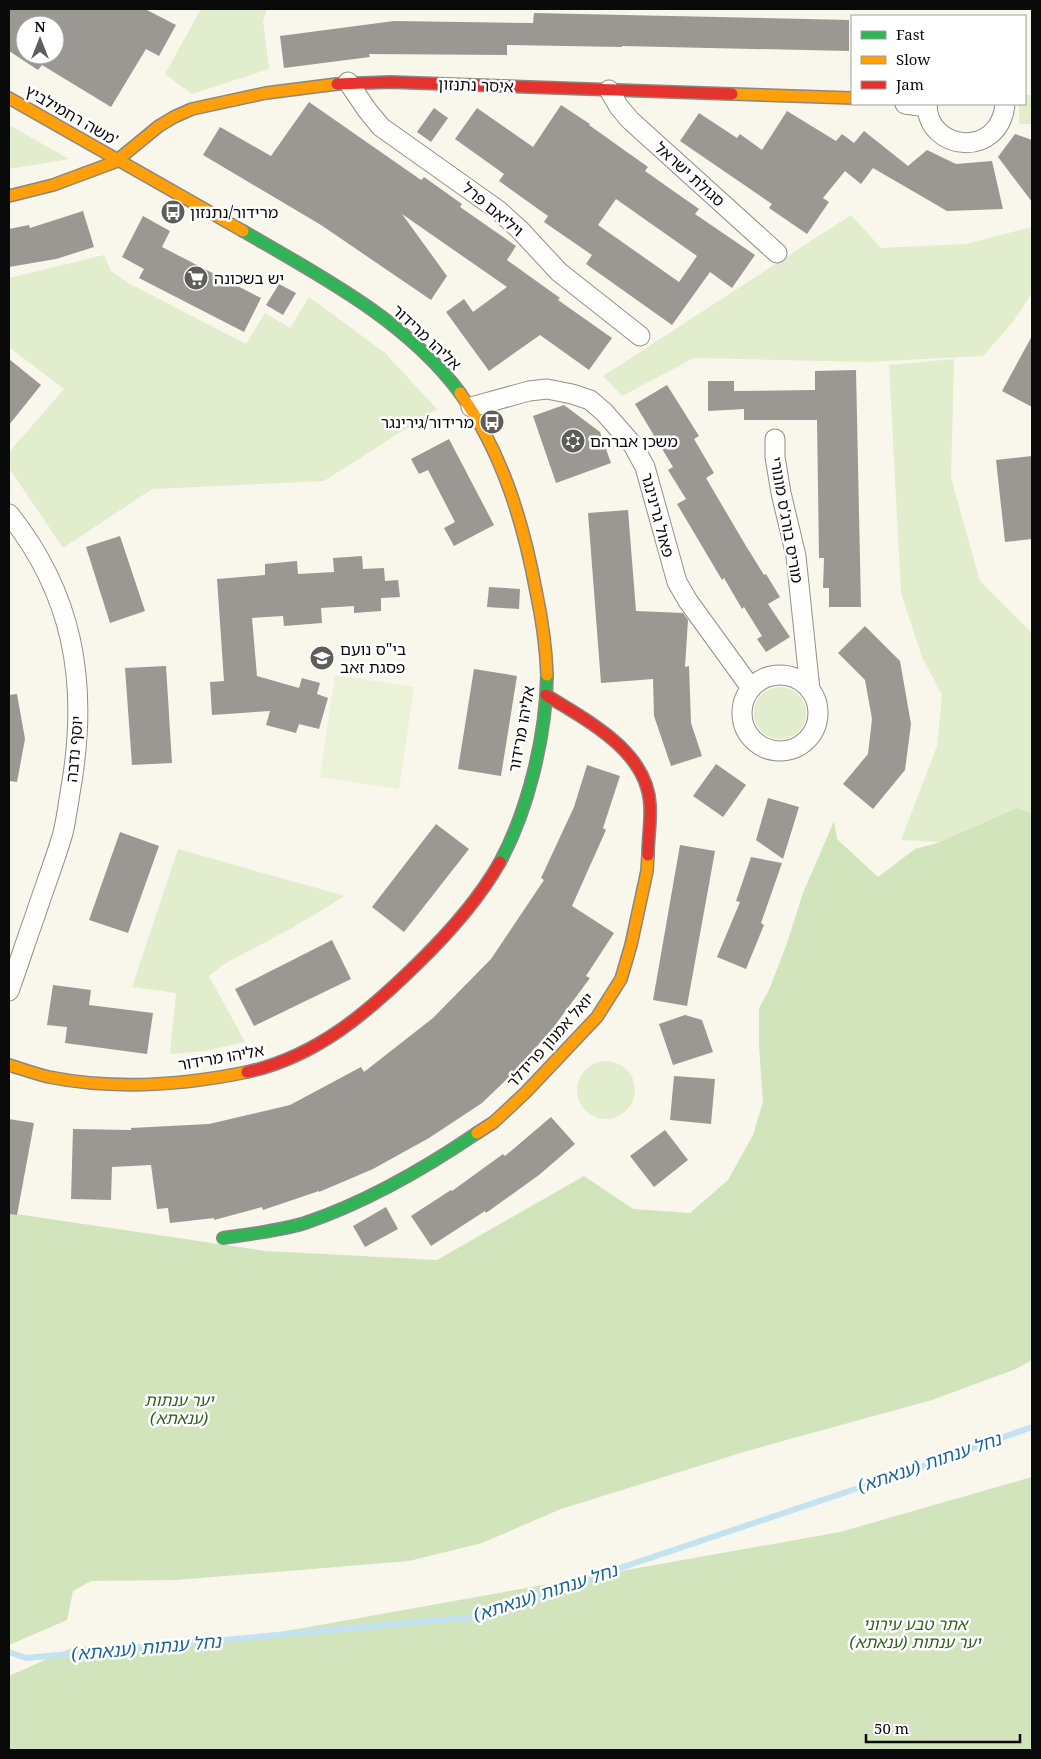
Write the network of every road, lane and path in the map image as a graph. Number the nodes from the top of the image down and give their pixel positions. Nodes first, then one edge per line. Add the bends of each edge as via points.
1 (348, 82) junction
2 (610, 90) junction
3 (9, 98) edge
4 (851, 98) edge
5 (927, 105) edge
6 (1006, 105) edge
7 (118, 160) junction
8 (9, 196) edge
9 (777, 253) dead end
10 (640, 336) dead end
11 (471, 407) junction
12 (775, 439) dead end
13 (9, 514) edge
14 (751, 688) junction
15 (810, 690) junction
16 (546, 696) junction
17 (9, 991) edge
18 (9, 1065) edge
19 (223, 1238) dead end

1 - 2 street, איסר נתנזון
1 - 7 street, איסר נתנזון via 257,93 174,116 147,133
1 - 10 street, ויליאם פרל via 381,127 498,210 559,272
2 - 4 street, איסר נתנזון
2 - 9 street, סגולת ישראל via 630,120
3 - 7 street, משה רחמילביץ'
5 - 6 street via 930,120 938,131 949,140 966,143 980,141 992,134 1001,124
7 - 8 street via 64,182
7 - 11 street, אליהו מרידור via 340,287 386,319 445,374
11 - 14 street, פאול גרינינגר via 547,389 590,400 604,412 633,445 645,467 677,582
11 - 16 street, אליהו מרידור via 498,458 516,506 534,571 545,638
12 - 15 street, מוריס בורג'ס מונורי via 781,493 796,556
13 - 17 street, יוסף נדבה via 41,559 66,618 73,649 78,723 76,758 63,832
14 - 15 street via 774,676 788,676 801,681
14 - 15 street via 744,700 744,727 751,738 774,751 788,750 810,736 818,715
16 - 18 street, אליהו מרידור via 538,748 526,794 513,833 493,874 438,943 398,983 360,1016 316,1047 282,1062 239,1073 147,1083 52,1077
16 - 19 street, יואל אמנון פרידלר via 594,726 627,752 647,788 650,805 646,870 621,979 597,1016 526,1092 494,1122 448,1153 359,1201 304,1223

